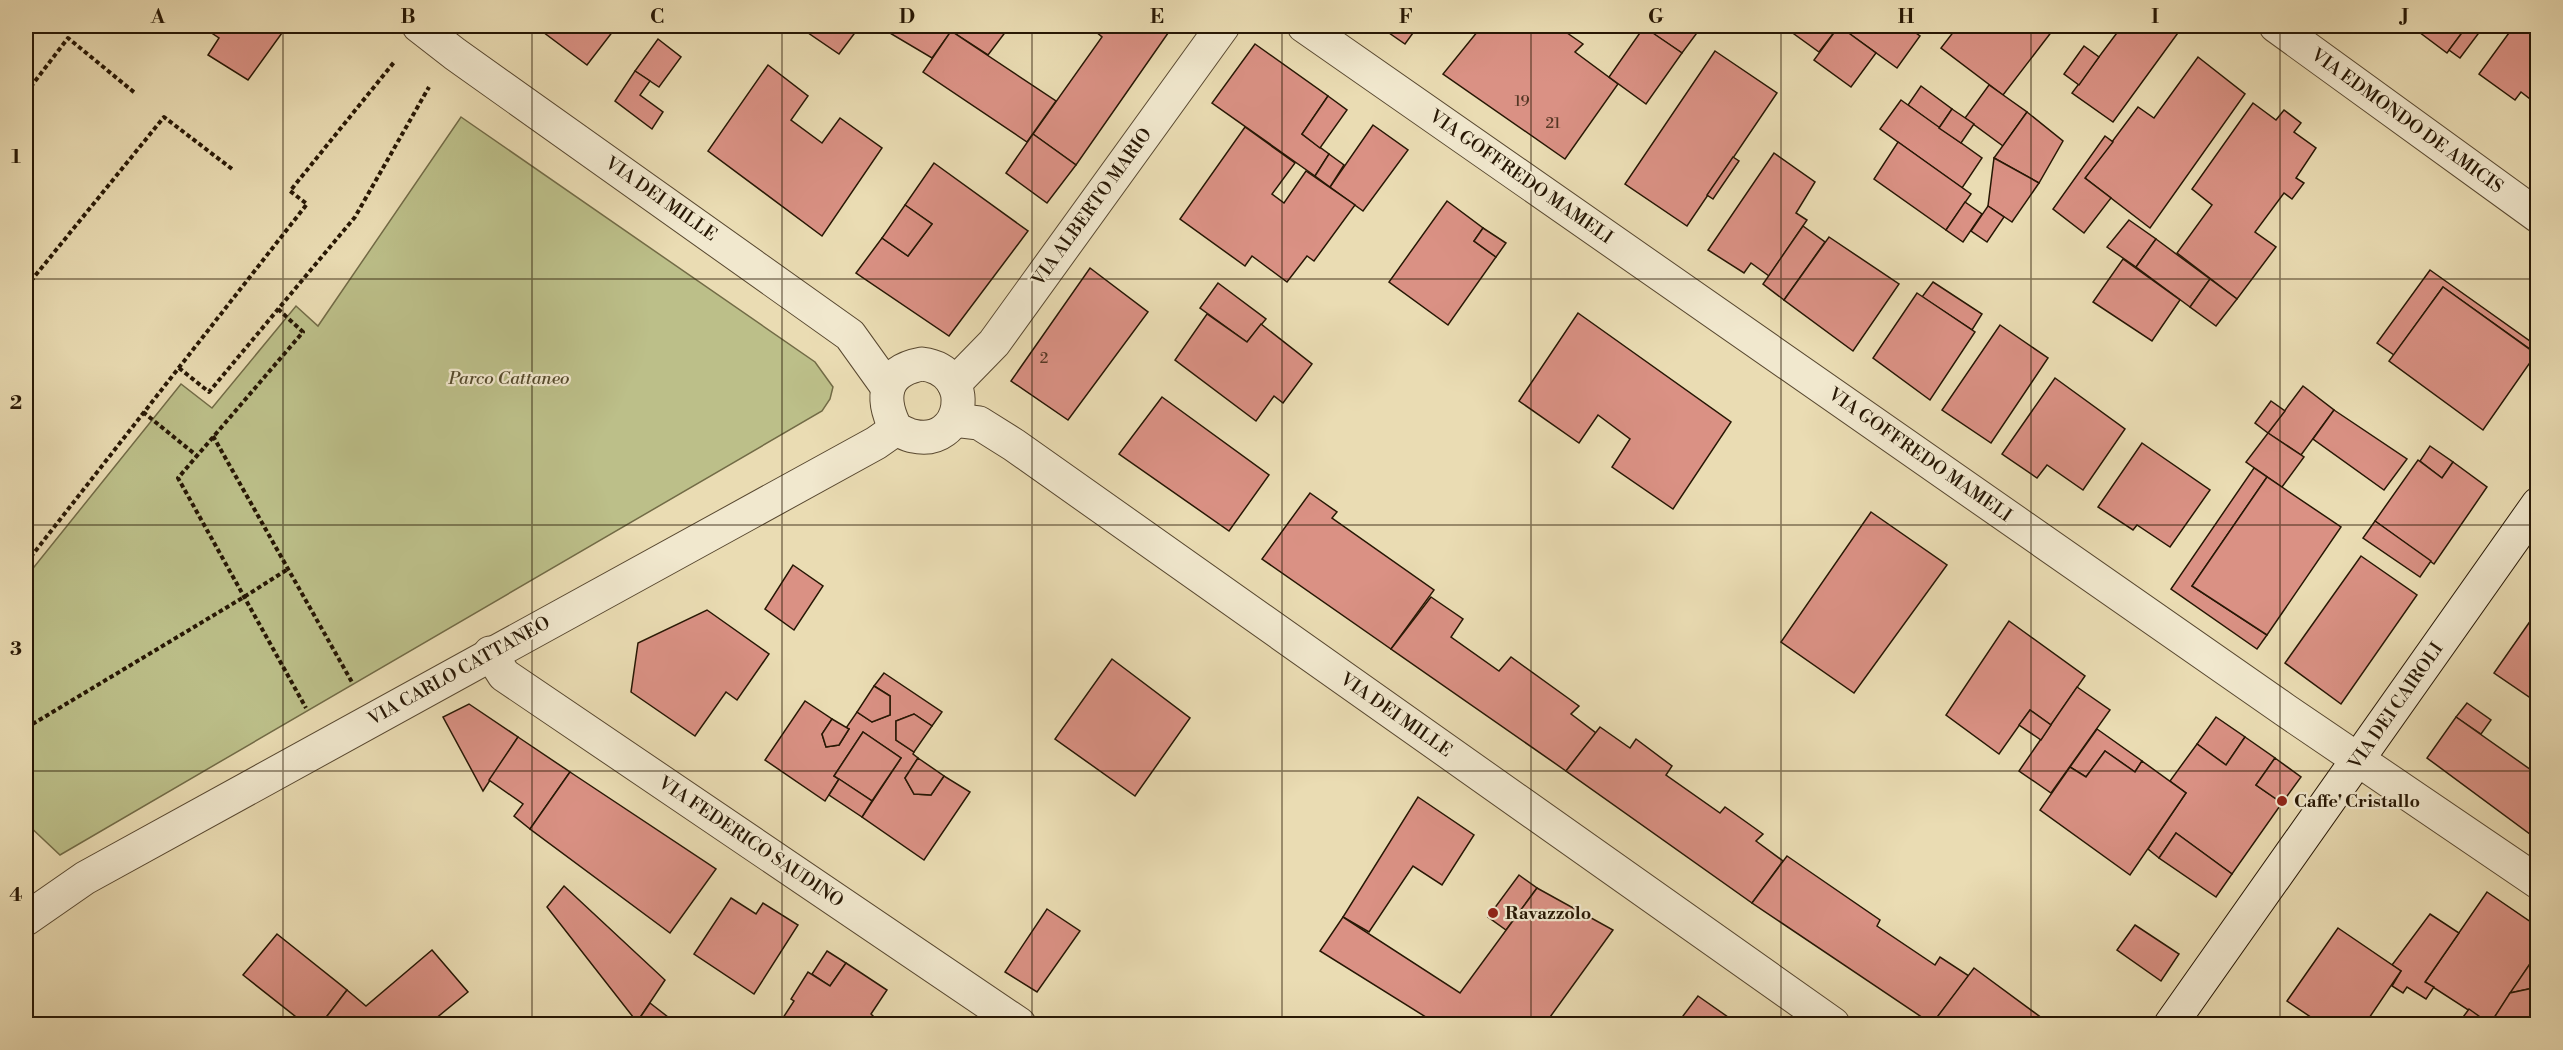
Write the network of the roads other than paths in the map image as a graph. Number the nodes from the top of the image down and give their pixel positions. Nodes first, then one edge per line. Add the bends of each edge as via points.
1 (419, 26) edge
2 (1223, 26) edge
3 (1305, 26) edge
4 (2276, 26) edge
5 (2538, 216) edge
6 (954, 384) junction
7 (888, 388) junction
8 (954, 420) junction
9 (896, 429) junction
10 (2538, 504) edge
11 (490, 653) junction
12 (2358, 760) junction
13 (2538, 882) edge
14 (26, 919) edge
15 (1019, 1024) edge
16 (1833, 1024) edge
17 (2171, 1024) edge

1 - 7 street, VIA DEI MILLE via 850,335
2 - 6 street, VIA ALBERTO MARIO via 994,343
3 - 12 street, VIA GOFFREDO MAMELI
4 - 5 street, VIA EDMONDO DE AMICIS
6 - 7 street via 943,370 922,364 901,371
6 - 8 street via 959,398
7 - 9 street via 886,407
8 - 9 street via 947,429 926,437
8 - 16 street, VIA DEI MILLE via 979,423 1014,445
9 - 11 street, VIA CARLO CATTANEO
10 - 12 street, VIA DEI CAIROLI
11 - 14 street, VIA CARLO CATTANEO via 85,878
11 - 15 street, VIA FEDERICO SAUDINO via 504,675
12 - 13 street, VIA GOFFREDO MAMELI
12 - 17 street, VIA DEI CAIROLI

